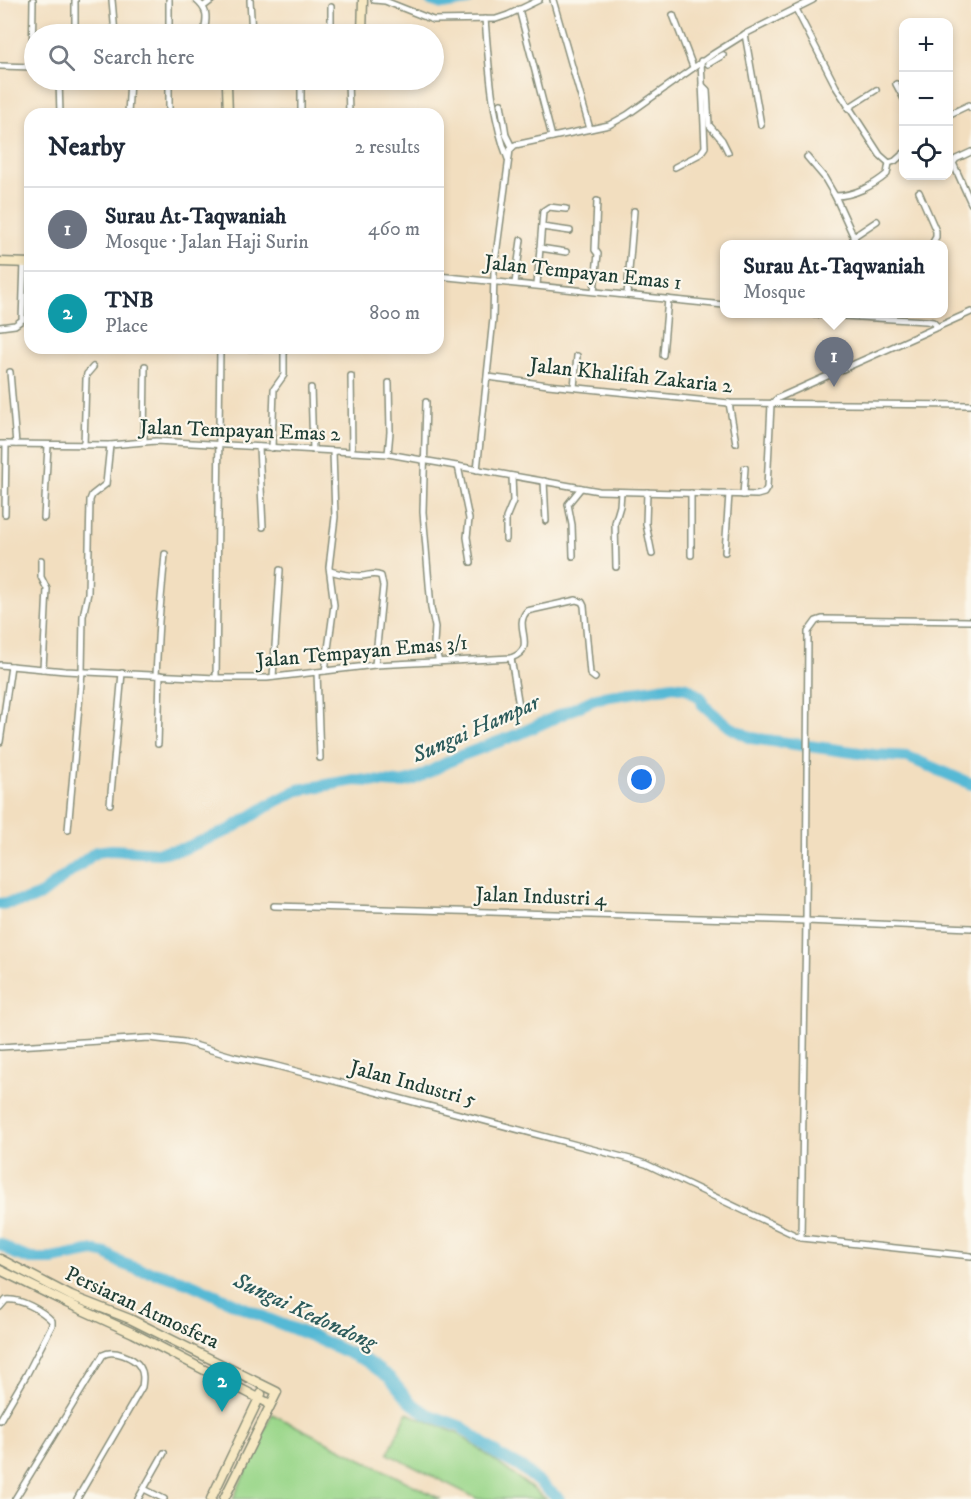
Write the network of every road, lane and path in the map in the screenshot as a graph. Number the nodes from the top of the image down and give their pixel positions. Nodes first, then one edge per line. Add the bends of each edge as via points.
1 (33, 0) edge
2 (75, 0) edge
3 (112, 0) edge
4 (169, 0) edge
5 (196, 0) edge
6 (212, 0) edge
7 (250, 0) edge
8 (363, 0) edge
9 (374, 0) edge
10 (538, 0) edge
11 (553, 0) edge
12 (813, 0) edge
13 (204, 6) junction
14 (331, 7) dead end
15 (519, 9) junction
16 (796, 9) junction
17 (673, 15) dead end
18 (485, 19) junction
19 (33, 24) edge
20 (75, 24) edge
21 (114, 24) edge
22 (169, 24) edge
23 (205, 24) edge
24 (251, 24) edge
25 (331, 24) edge
26 (362, 24) edge
27 (745, 34) junction
28 (723, 55) dead end
29 (714, 57) junction
30 (701, 61) junction
31 (708, 64) dead end
32 (0, 66) edge
33 (24, 67) edge
34 (693, 67) junction
35 (896, 84) dead end
36 (702, 85) junction
37 (59, 90) edge
38 (129, 90) edge
39 (170, 90) edge
40 (227, 90) edge
41 (301, 90) edge
42 (348, 90) edge
43 (876, 90) dead end
44 (899, 90) edge
45 (501, 104) dead end
46 (60, 108) edge
47 (128, 108) edge
48 (169, 108) edge
49 (228, 108) edge
50 (301, 108) edge
51 (349, 108) edge
52 (848, 108) junction
53 (971, 108) edge
54 (953, 111) edge
55 (761, 125) dead end
56 (590, 129) junction
57 (552, 137) junction
58 (512, 147) junction
59 (728, 152) dead end
60 (971, 152) edge
61 (807, 157) dead end
62 (899, 157) edge
63 (508, 160) junction
64 (889, 163) junction
65 (675, 166) dead end
66 (919, 192) dead end
67 (834, 195) junction
68 (597, 201) dead end
69 (971, 202) edge
70 (566, 209) dead end
71 (634, 211) dead end
72 (876, 221) dead end
73 (542, 227) junction
74 (570, 231) dead end
75 (853, 237) junction
76 (521, 240) dead end
77 (855, 240) edge
78 (934, 240) edge
79 (540, 248) junction
80 (566, 252) dead end
81 (0, 262) edge
82 (24, 263) edge
83 (444, 277) edge
84 (495, 282) junction
85 (515, 283) junction
86 (537, 285) junction
87 (594, 291) junction
88 (627, 295) junction
89 (24, 297) edge
90 (668, 299) junction
91 (720, 305) edge
92 (971, 312) edge
93 (916, 318) edge
94 (0, 327) edge
95 (938, 327) junction
96 (220, 354) edge
97 (284, 354) edge
98 (663, 355) dead end
99 (577, 356) dead end
100 (145, 366) dead end
101 (93, 367) dead end
102 (10, 372) dead end
103 (351, 376) dead end
104 (488, 376) junction
105 (389, 383) dead end
106 (574, 387) junction
107 (311, 388) dead end
108 (426, 402) dead end
109 (729, 403) junction
110 (771, 404) junction
111 (971, 405) edge
112 (144, 442) junction
113 (736, 443) dead end
114 (3, 444) edge
115 (16, 444) junction
116 (48, 445) junction
117 (84, 445) junction
118 (110, 445) junction
119 (220, 445) junction
120 (259, 447) junction
121 (272, 448) junction
122 (313, 450) junction
123 (333, 451) junction
124 (352, 452) junction
125 (388, 454) junction
126 (425, 461) junction
127 (458, 466) junction
128 (746, 468) dead end
129 (477, 470) junction
130 (512, 476) junction
131 (544, 481) junction
132 (581, 488) junction
133 (621, 492) junction
134 (647, 492) junction
135 (691, 493) junction
136 (729, 494) junction
137 (743, 495) junction
138 (5, 514) dead end
139 (44, 518) dead end
140 (546, 521) dead end
141 (263, 527) dead end
142 (506, 539) dead end
143 (725, 552) dead end
144 (165, 554) dead end
145 (652, 554) dead end
146 (691, 555) dead end
147 (573, 556) dead end
148 (41, 560) dead end
149 (471, 562) dead end
150 (616, 567) dead end
151 (280, 570) dead end
152 (330, 571) junction
153 (971, 621) edge
154 (511, 658) junction
155 (439, 662) junction
156 (0, 665) edge
157 (375, 665) junction
158 (11, 666) junction
159 (43, 669) junction
160 (325, 671) junction
161 (82, 672) junction
162 (317, 672) junction
163 (122, 674) junction
164 (158, 675) junction
165 (273, 677) junction
166 (216, 678) junction
167 (595, 678) dead end
168 (519, 706) dead end
169 (0, 742) edge
170 (158, 744) dead end
171 (320, 758) dead end
172 (110, 804) dead end
173 (68, 830) dead end
174 (274, 906) dead end
175 (806, 921) junction
176 (971, 928) edge
177 (0, 1047) edge
178 (801, 1238) junction
179 (971, 1256) edge
180 (0, 1259) edge
181 (0, 1270) edge
182 (0, 1307) edge
183 (265, 1386) junction
184 (259, 1398) junction
185 (270, 1404) junction
186 (0, 1420) edge
187 (164, 1453) dead end
188 (144, 1489) junction
189 (15, 1499) edge
190 (77, 1499) edge
191 (138, 1499) edge
192 (164, 1499) edge
193 (210, 1499) edge
194 (224, 1499) edge

1 - 19 street
2 - 20 street
3 - 21 street
4 - 22 street
5 - 13 street
6 - 13 street
7 - 24 street
8 - 26 street
9 - 18 street via 433,20
10 - 15 street
11 - 56 street
12 - 16 street
13 - 23 street
14 - 25 street
15 - 18 street
15 - 57 street
16 - 27 street
16 - 52 street
17 - 34 street
18 - 63 street via 491,81
27 - 29 street
27 - 55 street
28 - 29 street
29 - 30 street
29 - 31 street
30 - 34 street
30 - 36 street
32 - 33 street
34 - 56 street via 627,115
35 - 44 street
36 - 59 street via 707,90 710,125
36 - 65 street via 704,151
37 - 46 street
38 - 47 street
39 - 48 street
40 - 49 street
41 - 50 street
42 - 51 street
43 - 52 street
45 - 58 street
52 - 64 street
53 - 54 street via 969,105
56 - 57 street
57 - 58 street
58 - 63 street
60 - 69 street via 953,163
61 - 67 street
62 - 64 street
63 - 84 street
64 - 67 street via 887,174 872,184 849,194
66 - 78 street via 936,231
67 - 75 street
68 - 87 street
70 - 73 street via 546,207
71 - 88 street
72 - 75 street
73 - 74 street
73 - 79 street
75 - 77 street
76 - 85 street
79 - 80 street
79 - 86 street
81 - 82 street
83 - 84 street, Jalan Tempayan Emas 1
84 - 85 street, Jalan Tempayan Emas 1
84 - 104 street
85 - 86 street, Jalan Tempayan Emas 1
86 - 87 street, Jalan Tempayan Emas 1
87 - 88 street, Jalan Tempayan Emas 1
88 - 90 street, Jalan Tempayan Emas 1
89 - 94 street via 22,320
90 - 91 street, Jalan Tempayan Emas 1
90 - 98 street
92 - 95 street
93 - 95 street
95 - 110 street via 836,370
96 - 119 street
97 - 121 street via 284,375 274,389
99 - 106 street
100 - 112 street
101 - 117 street via 86,379
102 - 115 street
103 - 124 street
104 - 106 street, Jalan Khalifah Zakaria 2
104 - 129 street
105 - 125 street
106 - 109 street, Jalan Khalifah Zakaria 2
107 - 122 street
108 - 126 street
109 - 110 street, Jalan Khalifah Zakaria 2
109 - 113 street
110 - 111 street, Jalan Khalifah Zakaria 2
110 - 137 street via 767,488 760,495
112 - 118 street, Jalan Tempayan Emas 2
112 - 119 street, Jalan Tempayan Emas 2
114 - 115 street, Jalan Tempayan Emas 2
114 - 138 street
115 - 116 street, Jalan Tempayan Emas 2
116 - 117 street, Jalan Tempayan Emas 2
116 - 139 street
117 - 118 street, Jalan Tempayan Emas 2
118 - 161 street via 106,484 90,500
119 - 120 street, Jalan Tempayan Emas 2
119 - 166 street
120 - 121 street, Jalan Tempayan Emas 2
120 - 141 street
121 - 122 street, Jalan Tempayan Emas 2
122 - 123 street, Jalan Tempayan Emas 2
123 - 124 street, Jalan Tempayan Emas 2
123 - 152 street via 335,517
124 - 125 street, Jalan Tempayan Emas 2
125 - 126 street, Jalan Tempayan Emas 2
126 - 127 street, Jalan Tempayan Emas 2
126 - 155 street via 423,512 434,644
127 - 129 street, Jalan Tempayan Emas 2
127 - 149 street via 469,519 466,533
128 - 137 street
129 - 130 street, Jalan Tempayan Emas 2
130 - 131 street, Jalan Tempayan Emas 2
130 - 142 street via 513,501 506,518
131 - 132 street, Jalan Tempayan Emas 2
131 - 140 street
132 - 133 street, Jalan Tempayan Emas 2
132 - 147 street via 568,504
133 - 134 street, Jalan Tempayan Emas 2
133 - 150 street via 615,523
134 - 135 street, Jalan Tempayan Emas 2
134 - 145 street via 646,524
135 - 136 street, Jalan Tempayan Emas 2
135 - 146 street
136 - 137 street, Jalan Tempayan Emas 2
136 - 143 street
144 - 164 street
148 - 159 street via 41,577 47,589
151 - 165 street
152 - 157 street via 381,576
152 - 160 street via 334,605
153 - 175 street via 822,619 808,632
154 - 155 street, Jalan Tempayan Emas 3/1
154 - 167 street via 524,649 522,621 527,611 579,600 584,606 590,674
154 - 168 street
155 - 157 street, Jalan Tempayan Emas 3/1
156 - 158 street, Jalan Tempayan Emas 3/1
157 - 160 street, Jalan Tempayan Emas 3/1
158 - 159 street, Jalan Tempayan Emas 3/1
158 - 169 street
159 - 161 street, Jalan Tempayan Emas 3/1
160 - 162 street, Jalan Tempayan Emas 3/1
161 - 163 street, Jalan Tempayan Emas 3/1
161 - 173 street
162 - 165 street, Jalan Tempayan Emas 3/1
162 - 171 street
163 - 164 street, Jalan Tempayan Emas 3/1
163 - 172 street
164 - 166 street, Jalan Tempayan Emas 3/1
164 - 170 street
165 - 166 street, Jalan Tempayan Emas 3/1
174 - 175 street, Jalan Industri 4
175 - 176 street, Jalan Industri 4
175 - 178 street
177 - 178 street, Jalan Industri 5 via 139,1039 184,1042 646,1164
178 - 179 street, Jalan Industri 5
180 - 183 street, Persiaran Atmosfera
181 - 184 street, Persiaran Atmosfera
182 - 186 street via 6,1300 16,1300 52,1321
183 - 184 street
183 - 185 street via 277,1392
184 - 185 street, Persiaran Atmosfera
184 - 193 street
185 - 194 street
187 - 188 street
188 - 191 street
188 - 192 street
189 - 190 street via 100,1359 114,1352 137,1363 143,1375 142,1387

